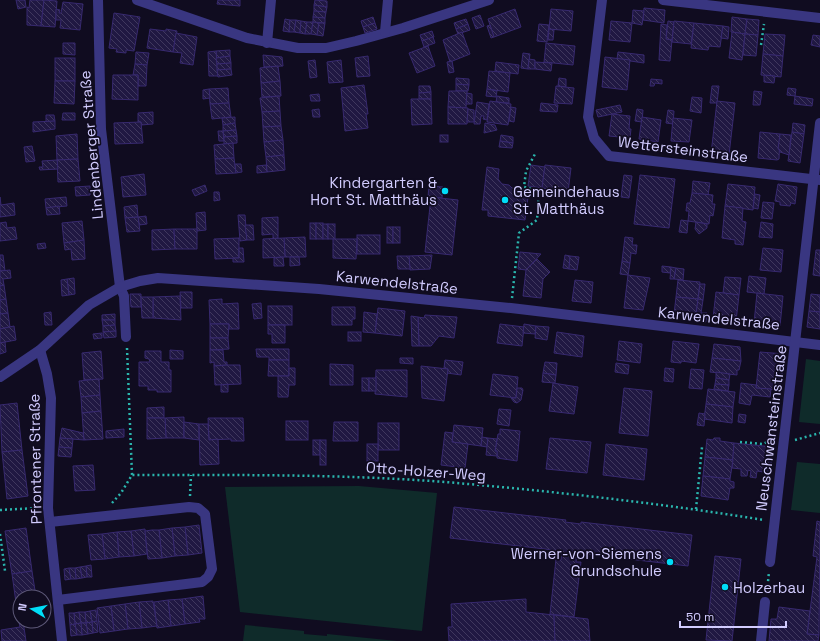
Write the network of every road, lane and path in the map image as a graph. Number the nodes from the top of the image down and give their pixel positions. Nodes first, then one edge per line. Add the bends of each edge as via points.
1 (98, 0) edge
2 (137, 0) edge
3 (271, 0) edge
4 (388, 0) edge
5 (489, 0) edge
6 (602, 0) edge
7 (663, 0) edge
8 (765, 12) junction
9 (820, 18) edge
10 (385, 32) junction
11 (267, 43) junction
12 (761, 45) dead end
13 (820, 124) edge
14 (535, 154) dead end
15 (817, 179) edge
16 (120, 287) junction
17 (511, 308) junction
18 (126, 337) joint
19 (796, 342) junction
20 (820, 345) edge
21 (40, 350) junction
22 (0, 377) edge
23 (820, 433) edge
24 (784, 440) junction
25 (740, 442) dead end
26 (767, 442) dead end
27 (702, 447) dead end
28 (132, 475) junction
29 (192, 475) junction
30 (189, 507) junction
31 (48, 508) junction
32 (696, 509) junction
33 (0, 510) edge
34 (94, 517) junction
35 (774, 521) junction
36 (50, 522) junction
37 (0, 534) edge
38 (770, 562) joint
39 (5, 571) dead end
40 (58, 600) junction
41 (765, 602) joint
42 (62, 641) edge
43 (761, 641) edge

1 - 16 street, Lindenberger Straße via 101,129
2 - 11 street
3 - 11 street
4 - 10 street
5 - 10 street
6 - 15 street, Wettersteinstraße via 588,117 594,138 609,156
7 - 8 street
8 - 9 street
8 - 12 path
10 - 11 street via 326,48 298,48
13 - 15 street, Neuschwansteinstraße
14 - 17 path via 526,171 524,187 539,191 537,220 519,233
15 - 19 street, Neuschwansteinstraße
16 - 17 street, Karwendelstraße via 158,278 197,280
16 - 18 street, Lindenberger Straße via 124,296
16 - 21 street, Karwendelstraße via 88,305
17 - 19 street, Karwendelstraße
18 - 28 path
19 - 20 street, Karwendelstraße
19 - 24 street, Neuschwansteinstraße
21 - 22 street, Karwendelstraße
21 - 31 street, Pfrontener Straße via 51,398
23 - 24 path via 793,441
24 - 35 street, Neuschwansteinstraße
25 - 26 path
27 - 32 path
28 - 29 path, Otto-Holzer-Weg
28 - 34 path via 113,502
29 - 30 path
29 - 32 path, Otto-Holzer-Weg via 444,482
30 - 34 street
30 - 40 street via 198,508 205,514 212,569 202,582
31 - 33 path
31 - 36 street, Pfrontener Straße
32 - 35 path, Otto-Holzer-Weg
34 - 36 street
35 - 38 street, Neuschwansteinstraße
36 - 40 street, Pfrontener Straße
37 - 39 path
38 - 41 path
40 - 42 street, Pfrontener Straße
41 - 43 street

